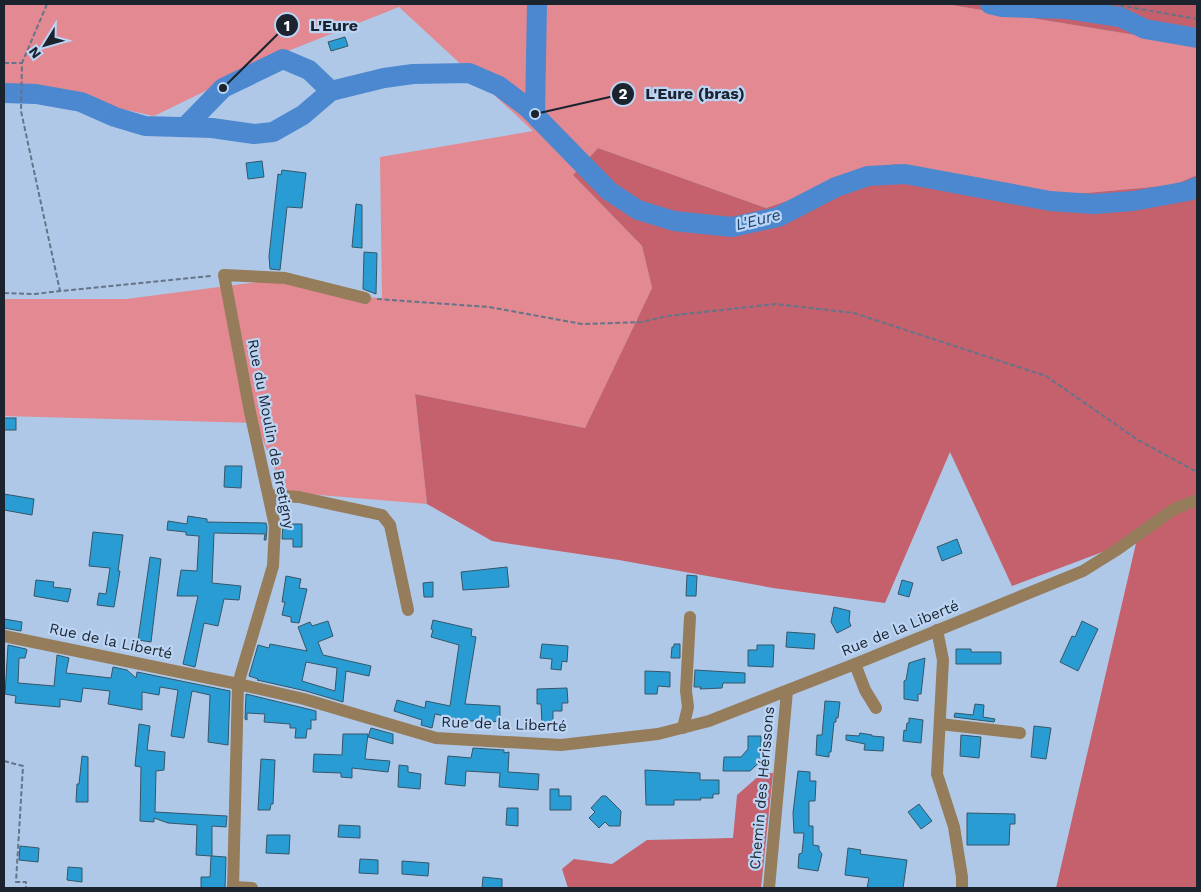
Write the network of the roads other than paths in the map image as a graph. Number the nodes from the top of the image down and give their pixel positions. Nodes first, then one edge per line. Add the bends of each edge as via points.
1 (365, 298) road end
2 (270, 495) junction
3 (1197, 500) edge
4 (408, 610) dead end
5 (690, 618) dead end
6 (937, 630) junction
7 (4, 636) edge
8 (855, 664) junction
9 (238, 684) junction
10 (786, 691) junction
11 (876, 708) dead end
12 (940, 724) junction
13 (683, 728) junction
14 (1020, 733) dead end
15 (233, 888) edge
16 (252, 888) edge
17 (769, 888) edge
18 (962, 888) edge

1 - 2 street, Rue du Moulin de Bretigny via 285,278 224,275 250,412
2 - 4 street via 299,497 382,515 390,525
2 - 9 street, Rue du Moulin de Bretigny via 275,526 273,566
3 - 6 street, Rue de la Liberté via 1174,509 1083,571
5 - 13 street via 688,707
6 - 8 street, Rue de la Liberté
6 - 12 street via 943,660
7 - 9 street, Rue de la Liberté
8 - 10 street, Rue de la Liberté
8 - 11 street
9 - 13 street, Rue de la Liberté via 304,699 436,738 561,745
9 - 15 street, Rue du Moulin de Bretigny
10 - 13 street, Rue de la Liberté
10 - 17 street, Chemin des Hérissons
12 - 14 street
12 - 18 street via 936,774 954,828
15 - 16 street

